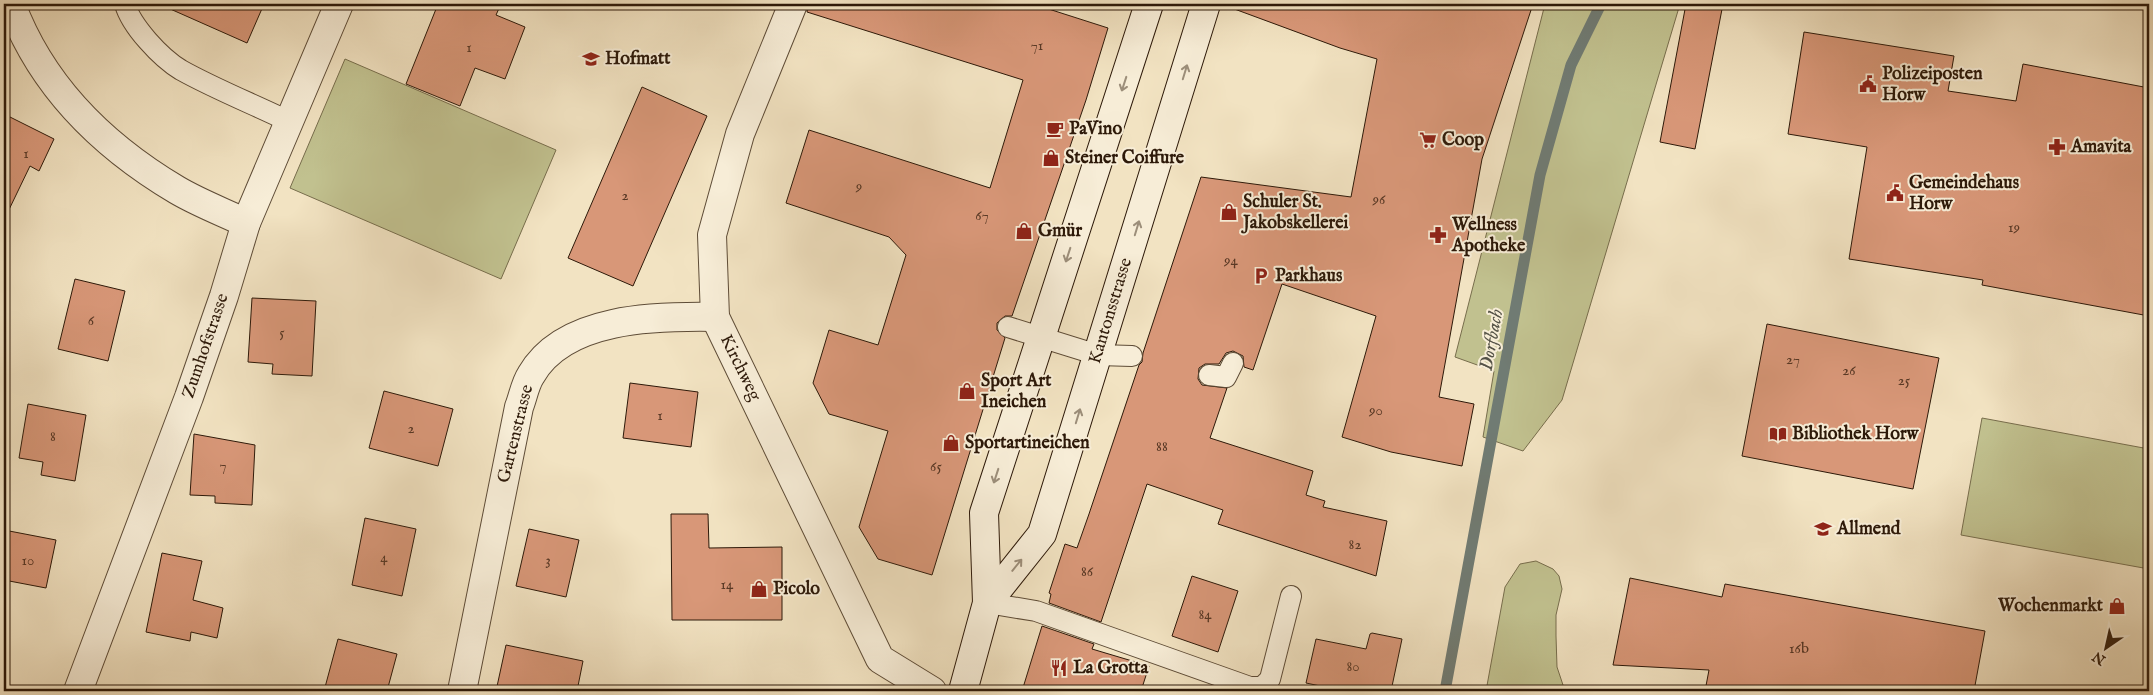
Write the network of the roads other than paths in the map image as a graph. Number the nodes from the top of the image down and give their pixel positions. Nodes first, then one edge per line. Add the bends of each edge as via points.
1 (11, 4) edge
2 (125, 4) edge
3 (339, 4) edge
4 (793, 4) edge
5 (1149, 4) edge
6 (1206, 4) edge
7 (288, 121) junction
8 (246, 223) junction
9 (715, 317) junction
10 (1008, 327) dead end
11 (1040, 338) junction
12 (1098, 354) junction
13 (1132, 356) dead end
14 (1233, 363) dead end
15 (1209, 375) dead end
16 (1291, 596) dead end
17 (987, 603) junction
18 (78, 691) edge
19 (462, 691) edge
20 (932, 691) edge
21 (963, 691) edge

1 - 8 street via 39,62 88,123 110,144 179,191
2 - 7 lane via 128,14 149,43 179,69
3 - 7 street, Zumhofstrasse
4 - 9 street, Kirchweg via 740,134 712,235
5 -> 11 street, Kantonsstrasse
12 -> 6 street, Kantonsstrasse
7 - 8 street, Zumhofstrasse
8 - 18 street, Zumhofstrasse via 189,397
9 - 19 street, Gartenstrasse via 676,317 599,326 556,345 531,375 519,407
9 - 20 street, Kirchweg via 880,660
10 - 11 lane
11 - 12 lane
11 -> 17 street, Kantonsstrasse via 984,513
12 - 13 lane
17 -> 12 street, Kantonsstrasse via 1042,534
14 - 15 lane via 1226,376
16 - 17 lane via 1270,679 1262,687 1250,688 1036,611
17 - 21 street, Kantonsstrasse

